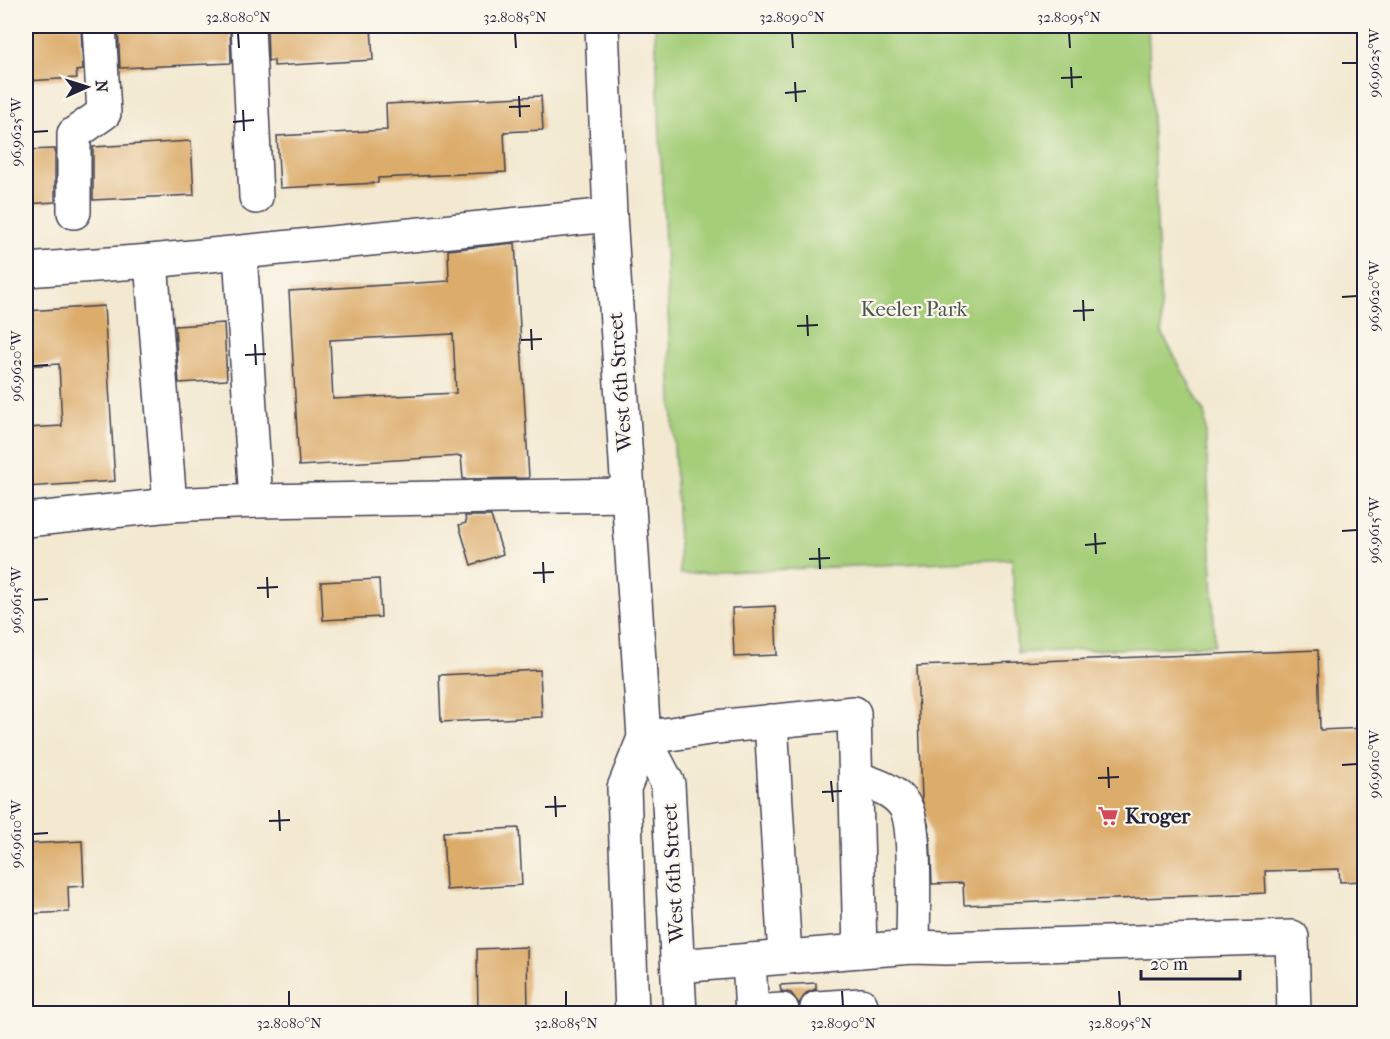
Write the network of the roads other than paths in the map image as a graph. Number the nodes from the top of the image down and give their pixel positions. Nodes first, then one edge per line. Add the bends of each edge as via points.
1 (99, 26) edge
2 (248, 26) edge
3 (602, 26) edge
4 (256, 197) dead end
5 (75, 212) dead end
6 (610, 215) junction
7 (240, 253) junction
8 (151, 261) junction
9 (26, 270) edge
10 (628, 495) junction
11 (256, 501) junction
12 (170, 505) junction
13 (26, 520) edge
14 (771, 721) junction
15 (644, 738) junction
16 (856, 778) junction
17 (913, 947) junction
18 (860, 951) junction
19 (785, 957) junction
20 (749, 960) junction
21 (678, 966) junction
22 (861, 1005) dead end
23 (817, 1008) dead end
24 (762, 1012) edge
25 (632, 1014) edge
26 (680, 1014) edge
27 (1294, 1014) edge

1 - 5 street via 104,113 74,134
2 - 4 street
3 - 6 street, West 6th Street
6 - 7 street
6 - 10 street, West 6th Street
7 - 8 street
7 - 11 street
8 - 9 street
8 - 12 street
10 - 11 street
10 - 15 street, West 6th Street
11 - 12 street
12 - 13 street
14 - 15 street
14 - 16 street via 854,713
14 - 19 street
15 - 21 street, West 6th Street via 668,784
15 - 25 street, West 6th Street via 624,788
16 - 17 street via 889,790 906,808 912,839
16 - 18 street
17 - 18 street
17 - 27 street via 1292,937
18 - 19 street
19 - 20 street
20 - 21 street
20 - 24 street
21 - 26 street, West 6th Street
22 - 23 street

